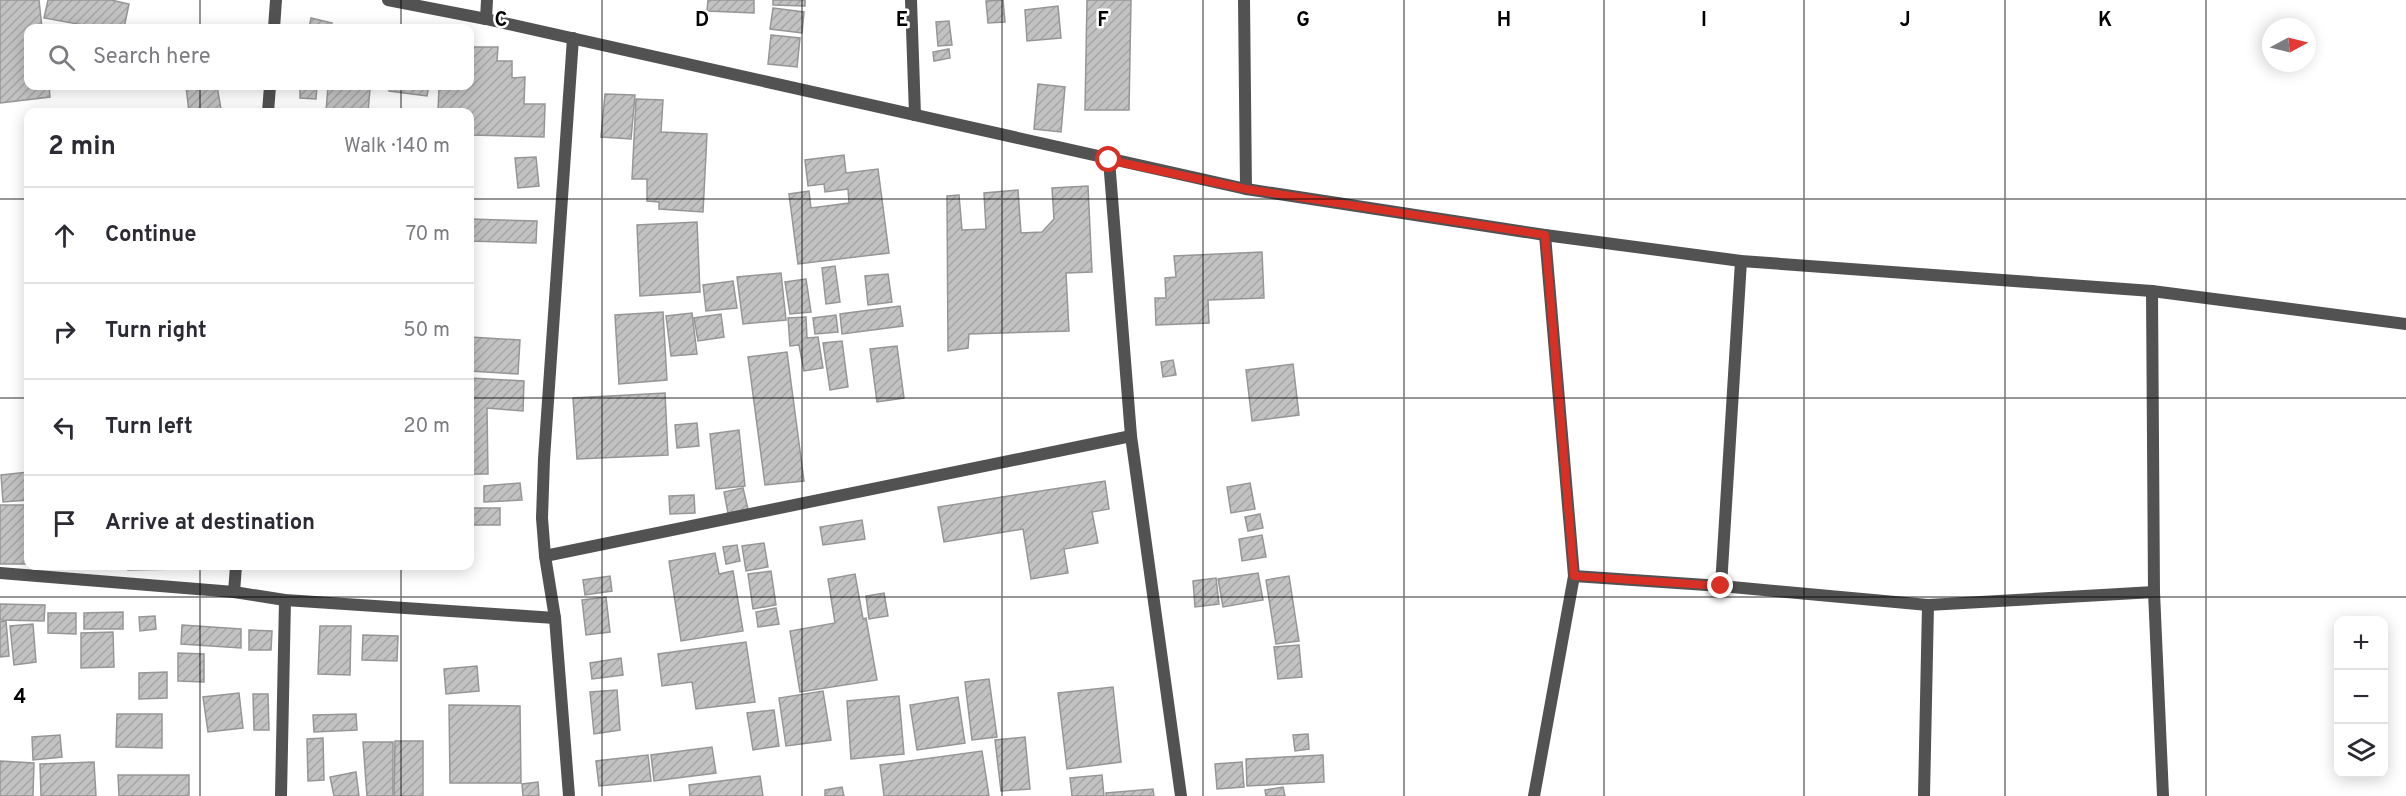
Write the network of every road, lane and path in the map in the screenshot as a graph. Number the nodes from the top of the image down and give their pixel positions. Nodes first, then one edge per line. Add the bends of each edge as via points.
1 (276, 0) edge
2 (388, 0) edge
3 (487, 0) edge
4 (911, 0) edge
5 (1244, 0) edge
6 (486, 19) junction
7 (274, 24) edge
8 (573, 38) junction
9 (270, 90) edge
10 (268, 108) edge
11 (915, 115) junction
12 (1109, 160) junction
13 (1246, 189) junction
14 (1545, 235) junction
15 (1741, 261) junction
16 (2152, 291) junction
17 (2406, 324) edge
18 (1131, 436) junction
19 (545, 556) junction
20 (236, 570) edge
21 (0, 573) edge
22 (1574, 576) junction
23 (1721, 586) junction
24 (234, 592) junction
25 (2154, 592) junction
26 (285, 600) junction
27 (1928, 605) junction
28 (555, 618) junction
29 (280, 796) edge
30 (568, 796) edge
31 (1181, 796) edge
32 (1534, 796) edge
33 (1924, 796) edge
34 (2163, 796) edge

1 - 7 street
2 - 6 street
3 - 6 street
4 - 11 street
5 - 13 street
6 - 8 street
8 - 11 street
8 - 19 street via 544,459
9 - 10 street
11 - 12 street
12 - 13 street
12 - 18 street
13 - 14 street
14 - 15 street
14 - 22 street
15 - 16 street
15 - 23 street
16 - 17 street
16 - 25 street
18 - 19 street
18 - 31 street
19 - 28 street
20 - 24 street
21 - 24 street
22 - 23 street
22 - 32 street
23 - 27 street
24 - 26 street
25 - 27 street
25 - 34 street
26 - 28 street
26 - 29 street
27 - 33 street
28 - 30 street

